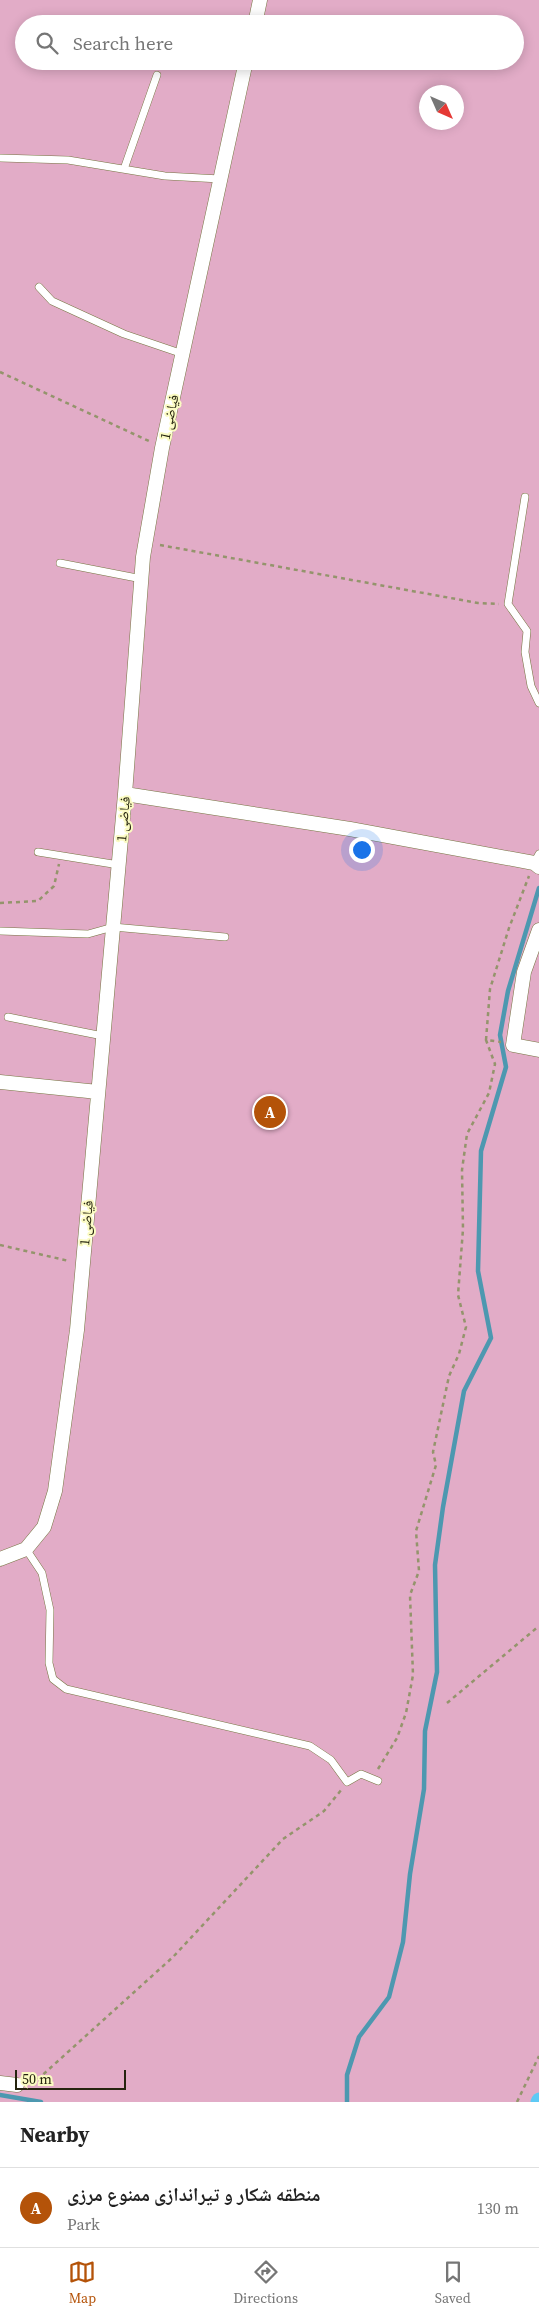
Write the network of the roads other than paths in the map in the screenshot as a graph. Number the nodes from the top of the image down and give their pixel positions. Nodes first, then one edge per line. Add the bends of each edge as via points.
1 (260, 0) edge
2 (257, 15) edge
3 (244, 70) edge
4 (157, 75) dead end
5 (0, 158) edge
6 (124, 169) junction
7 (220, 179) junction
8 (39, 287) dead end
9 (182, 354) junction
10 (525, 497) dead end
11 (60, 563) dead end
12 (142, 579) junction
13 (539, 703) edge
14 (125, 794) junction
15 (38, 852) dead end
16 (537, 862) edge
17 (119, 865) junction
18 (113, 927) junction
19 (0, 930) edge
20 (539, 930) edge
21 (225, 937) dead end
22 (8, 1017) dead end
23 (103, 1036) junction
24 (539, 1050) edge
25 (0, 1082) edge
26 (98, 1092) junction
27 (26, 1549) junction
28 (0, 1559) edge
29 (375, 1780) road end
30 (0, 2083) edge
31 (18, 2085) road end

1 - 2 street
3 - 7 street, فیاضی 1
4 - 6 lane
5 - 6 lane via 68,160
6 - 7 lane via 166,176
7 - 9 street, فیاضی 1
8 - 9 lane via 52,301 124,334
9 - 12 street, فیاضی 1 via 162,448
10 - 13 lane via 508,604 527,631 525,652 531,686
11 - 12 lane
12 - 14 street, فیاضی 1
14 - 16 street
14 - 17 street, فیاضی 1
15 - 17 lane
17 - 18 street, فیاضی 1
18 - 19 lane via 88,934
18 - 21 lane
18 - 23 street, فیاضی 1
20 - 24 street via 524,972 513,1045
22 - 23 lane
23 - 26 street, فیاضی 1
25 - 26 street
26 - 27 street, فیاضی 1 via 77,1330 55,1491 44,1527
27 - 28 street, فیاضی 1
27 - 29 lane via 42,1573 50,1610 49,1662 53,1679 66,1689 310,1746 331,1760 348,1782 361,1774
30 - 31 street

